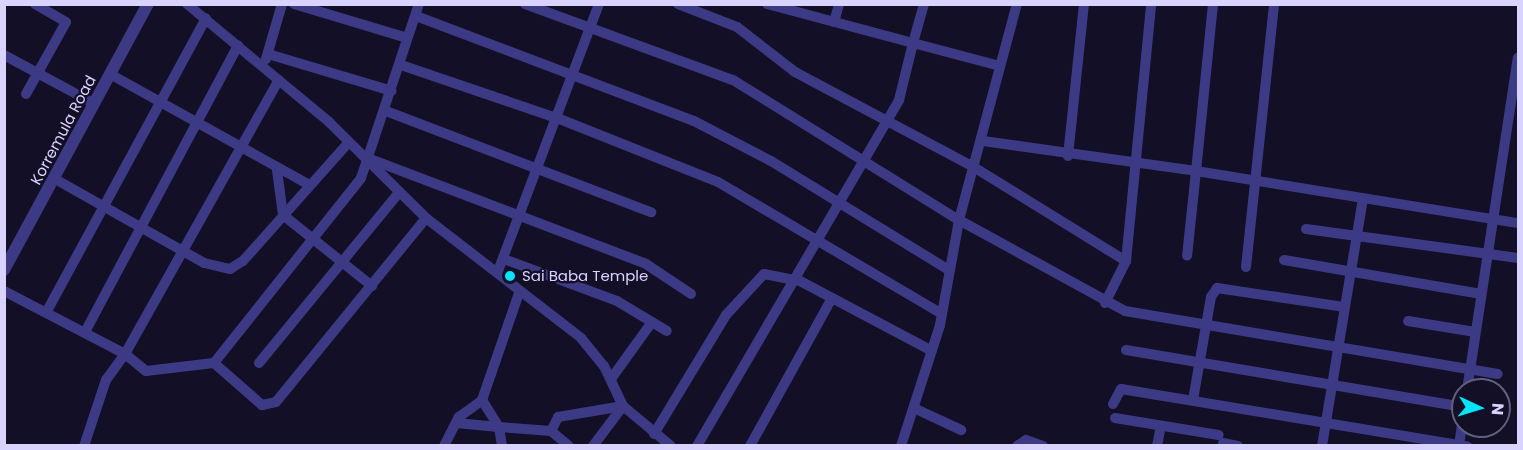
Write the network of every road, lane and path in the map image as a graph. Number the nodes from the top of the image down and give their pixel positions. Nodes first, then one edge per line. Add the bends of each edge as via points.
1 (35, 4) edge
2 (148, 4) edge
3 (188, 4) edge
4 (282, 4) edge
5 (294, 4) edge
6 (419, 4) edge
7 (525, 4) edge
8 (599, 4) edge
9 (678, 4) edge
10 (767, 4) edge
11 (839, 4) edge
12 (924, 4) edge
13 (1017, 4) edge
14 (1084, 4) edge
15 (1150, 4) edge
16 (1213, 4) edge
17 (1274, 4) edge
18 (416, 16) junction
19 (206, 18) junction
20 (834, 22) junction
21 (591, 26) junction
22 (407, 38) junction
23 (913, 44) junction
24 (238, 45) junction
25 (4, 55) edge
26 (1518, 58) edge
27 (266, 60) junction
28 (401, 65) junction
29 (1000, 66) junction
30 (38, 74) junction
31 (110, 74) junction
32 (572, 74) junction
33 (279, 80) junction
34 (392, 91) junction
35 (26, 94) dead end
36 (160, 101) junction
37 (95, 104) junction
38 (386, 111) junction
39 (557, 118) junction
40 (199, 122) junction
41 (885, 122) junction
42 (983, 141) junction
43 (349, 142) junction
44 (242, 149) junction
45 (1068, 156) junction
46 (863, 159) junction
47 (369, 162) junction
48 (1135, 164) junction
49 (972, 166) junction
50 (277, 170) junction
51 (540, 170) junction
52 (1196, 171) junction
53 (1255, 177) junction
54 (55, 179) junction
55 (308, 184) junction
56 (398, 194) junction
57 (1363, 199) junction
58 (840, 202) junction
59 (103, 204) junction
60 (651, 212) dead end
61 (283, 215) junction
62 (426, 218) junction
63 (1493, 218) junction
64 (519, 219) junction
65 (958, 220) junction
66 (1518, 223) edge
67 (144, 228) junction
68 (1306, 229) dead end
69 (313, 238) junction
70 (1356, 238) junction
71 (819, 241) junction
72 (184, 251) junction
73 (1187, 256) dead end
74 (1488, 256) junction
75 (504, 258) junction
76 (1518, 258) edge
77 (1284, 260) dead end
78 (1126, 261) junction
79 (343, 263) junction
80 (1246, 267) dead end
81 (1351, 269) junction
82 (4, 270) edge
83 (949, 270) junction
84 (498, 271) junction
85 (796, 280) junction
86 (372, 286) junction
87 (4, 291) edge
88 (519, 293) junction
89 (691, 294) dead end
90 (1481, 294) junction
91 (832, 298) junction
92 (1105, 303) junction
93 (1344, 307) junction
94 (47, 311) junction
95 (942, 314) junction
96 (1408, 321) dead end
97 (652, 322) junction
98 (1206, 325) junction
99 (667, 331) dead end
100 (85, 332) junction
101 (1475, 332) junction
102 (1337, 346) junction
103 (1126, 350) dead end
104 (932, 351) junction
105 (125, 354) junction
106 (214, 363) junction
107 (259, 363) dead end
108 (1200, 363) junction
109 (1470, 370) junction
110 (1498, 374) dead end
111 (1469, 378) edge
112 (611, 379) junction
113 (1331, 383) junction
114 (482, 400) junction
115 (1193, 400) junction
116 (1113, 404) dead end
117 (1451, 404) edge
118 (623, 406) junction
119 (916, 409) junction
120 (1115, 418) dead end
121 (1325, 420) junction
122 (456, 423) junction
123 (1161, 426) junction
124 (499, 427) junction
125 (961, 430) dead end
126 (551, 431) junction
127 (654, 434) junction
128 (449, 444) edge
129 (1462, 445) edge
130 (84, 446) edge
131 (502, 446) edge
132 (569, 446) edge
133 (593, 446) edge
134 (671, 446) edge
135 (697, 446) edge
136 (750, 446) edge
137 (901, 446) edge
138 (1017, 446) edge
139 (1042, 446) edge
140 (1157, 446) edge
141 (1238, 446) edge
142 (1322, 446) edge

1 - 30 street via 66,22
2 - 31 street, Korremula Road
3 - 19 street
4 - 27 street
5 - 22 street
6 - 18 street
7 - 21 street
8 - 21 street
9 - 41 street via 737,27 795,72
10 - 20 street
11 - 20 street
12 - 23 street
13 - 29 street
14 - 45 street
15 - 48 street
16 - 52 street
17 - 53 street
18 - 22 street
18 - 32 street
19 - 24 street
19 - 36 street
20 - 23 street
21 - 32 street
21 - 46 street via 733,80
22 - 28 street
23 - 29 street
23 - 41 street via 899,100
24 - 27 street
24 - 40 street
25 - 30 street
26 - 63 street
27 - 33 street
27 - 34 street
28 - 34 street
28 - 39 street
29 - 42 street
30 - 35 street
30 - 37 street
31 - 36 street
31 - 37 street, Korremula Road
32 - 39 street
32 - 58 street via 694,120
33 - 43 street
33 - 44 street
34 - 38 street
36 - 40 street
36 - 59 street
37 - 54 street, Korremula Road
38 - 47 street
38 - 51 street
39 - 51 street
39 - 71 street via 718,182
40 - 44 street
40 - 67 street
41 - 46 street
41 - 49 street
42 - 45 street
42 - 49 street
43 - 47 street
43 - 55 street
44 - 50 street
44 - 72 street
45 - 48 street
46 - 58 street
46 - 65 street
47 - 56 street
47 - 64 street
47 - 69 street
48 - 52 street
48 - 78 street
49 - 65 street
49 - 78 street
50 - 55 street
50 - 61 street
51 - 60 street
51 - 64 street
52 - 53 street
52 - 73 street
53 - 57 street
53 - 80 street
54 - 59 street
54 - 82 street, Korremula Road
55 - 61 street
56 - 62 street
56 - 79 street
57 - 63 street
57 - 70 street
58 - 71 street
58 - 83 street
59 - 67 street
59 - 94 street
61 - 69 street
61 - 72 street via 236,267 221,269
62 - 84 street
62 - 86 street
63 - 66 street
63 - 74 street
64 - 75 street
64 - 89 street via 646,264
65 - 83 street
65 - 92 street
67 - 72 street
67 - 100 street
68 - 70 street
69 - 79 street
69 - 106 street
70 - 74 street
70 - 81 street
71 - 85 street
71 - 95 street
72 - 105 street
74 - 76 street
74 - 90 street
75 - 84 street
75 - 97 street via 617,301
77 - 81 street
78 - 92 street
79 - 86 street
79 - 107 street
81 - 90 street
81 - 93 street
83 - 95 street
84 - 88 street
85 - 91 street
85 - 127 street via 764,274 746,291
85 - 135 street
86 - 106 street via 276,402 262,405
87 - 94 street
88 - 112 street via 596,351
88 - 114 street
90 - 101 street
91 - 104 street
91 - 136 street
92 - 98 street via 1128,312
93 - 98 street via 1217,288
93 - 102 street
94 - 100 street
95 - 104 street
96 - 101 street
97 - 99 street
97 - 112 street
98 - 102 street
98 - 108 street
100 - 105 street
101 - 109 street
102 - 109 street
102 - 113 street
103 - 108 street
104 - 119 street
105 - 106 street via 146,371
105 - 130 street via 106,380
108 - 113 street
108 - 115 street
109 - 110 street
109 - 111 street
112 - 118 street
113 - 117 street
113 - 121 street
114 - 122 street
114 - 124 street
115 - 116 street via 1120,389
115 - 121 street
118 - 126 street via 568,412
118 - 127 street
118 - 133 street
119 - 125 street
119 - 137 street
120 - 123 street
121 - 129 street
121 - 142 street
122 - 124 street
122 - 128 street
123 - 140 street
123 - 141 street
124 - 126 street
124 - 131 street
126 - 132 street
127 - 134 street
138 - 139 street via 1026,440

